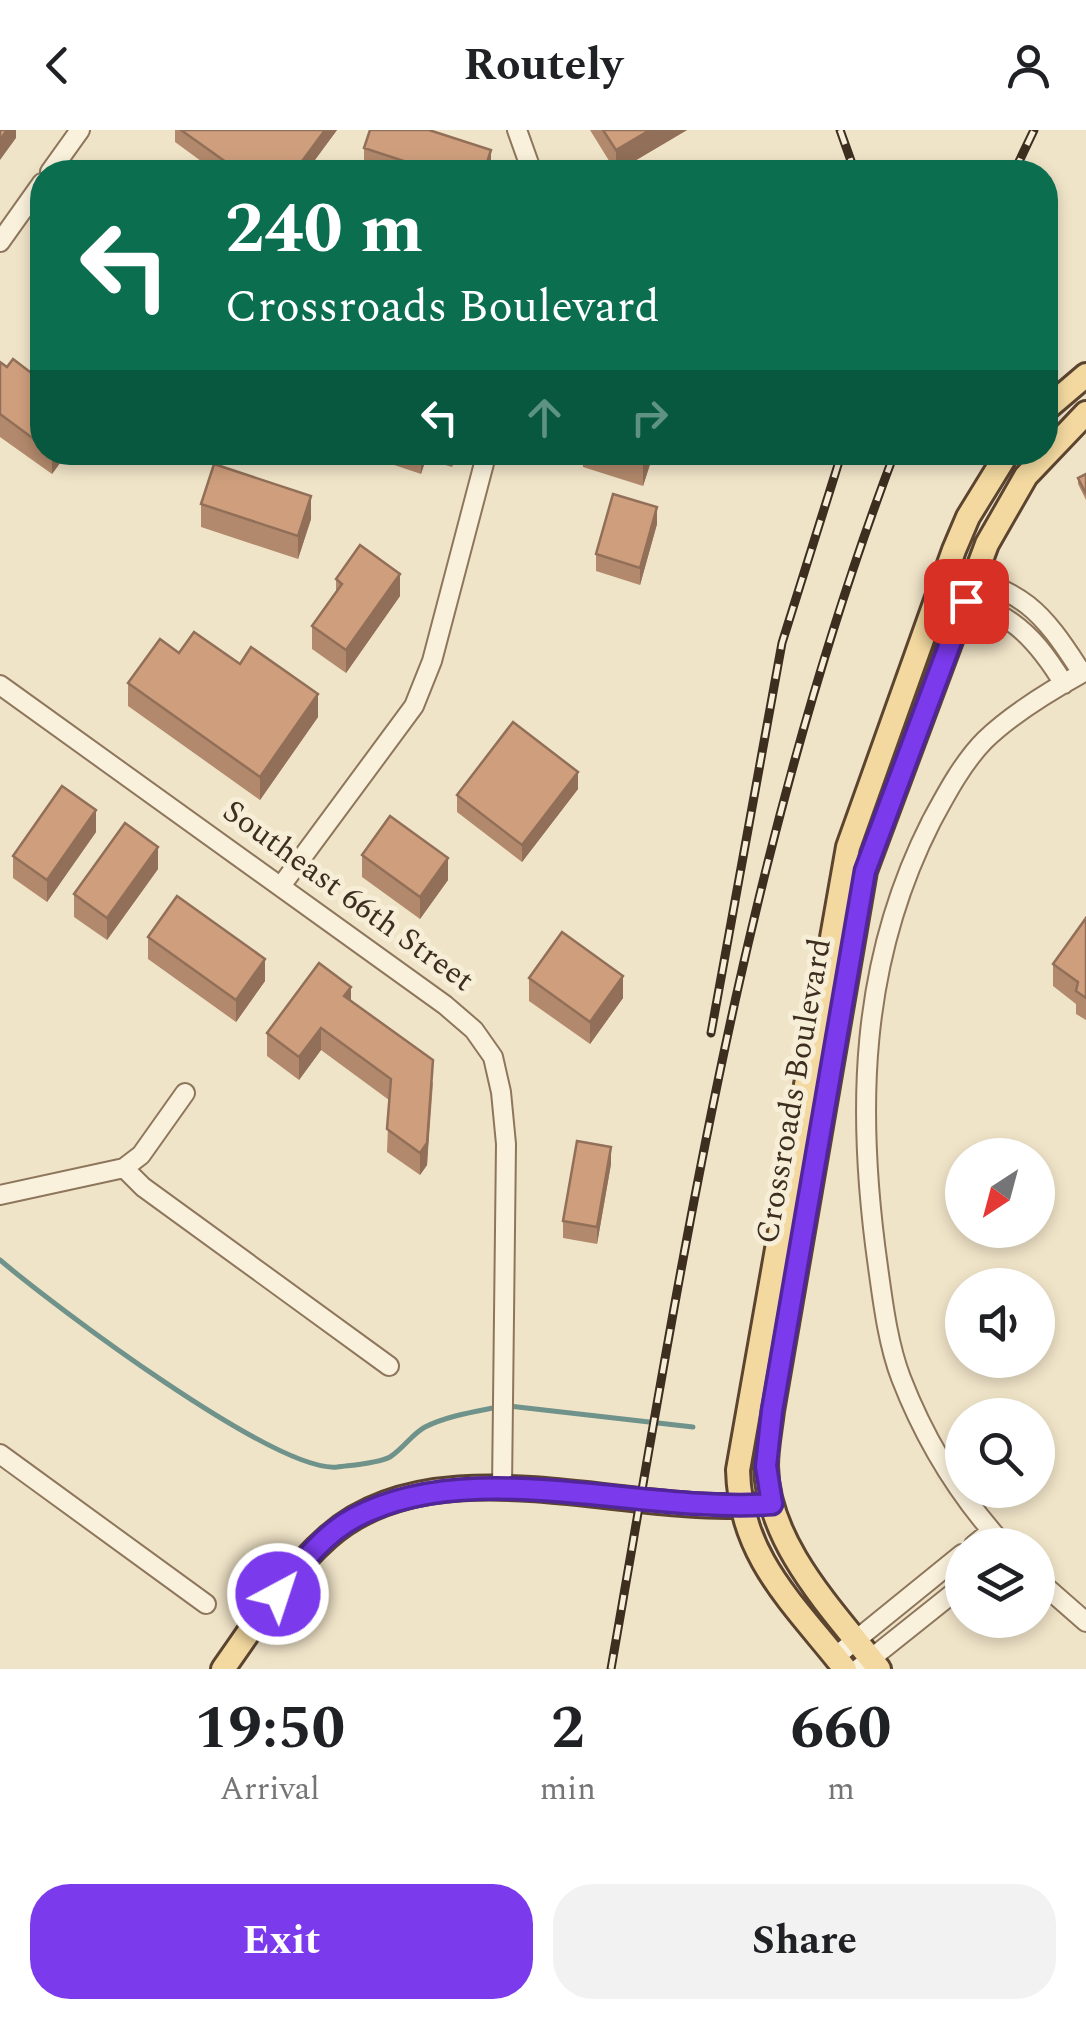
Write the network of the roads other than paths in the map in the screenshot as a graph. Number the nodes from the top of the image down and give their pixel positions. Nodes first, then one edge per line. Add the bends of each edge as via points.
1 (80, 130) edge
2 (517, 130) edge
3 (59, 160) edge
4 (528, 160) edge
5 (30, 200) edge
6 (0, 242) edge
7 (1086, 375) edge
8 (1058, 399) edge
9 (1086, 413) edge
10 (1058, 442) edge
11 (484, 465) edge
12 (1000, 465) edge
13 (1036, 465) edge
14 (942, 582) junction
15 (971, 590) junction
16 (1084, 672) edge
17 (1064, 684) junction
18 (0, 685) edge
19 (281, 886) junction
20 (186, 1093) dead end
21 (124, 1168) junction
22 (0, 1195) edge
23 (389, 1366) dead end
24 (0, 1454) edge
25 (502, 1488) junction
26 (772, 1504) junction
27 (739, 1506) junction
28 (990, 1528) edge
29 (945, 1573) edge
30 (1055, 1595) edge
31 (945, 1599) edge
32 (206, 1604) dead end
33 (1086, 1622) edge
34 (866, 1659) edge
35 (840, 1663) edge
36 (222, 1669) edge

1 - 3 street
2 - 4 street
5 - 6 street
7 - 8 main road
9 - 10 main road, Crossroads Boulevard
11 - 19 street via 432,662 414,706
12 - 14 main road, Crossroads Boulevard via 968,516
13 - 15 main road, Crossroads Boulevard via 988,544
14 - 15 street
14 - 27 main road, Crossroads Boulevard via 848,848 738,1470
15 - 16 street via 1024,600 1045,617
15 - 17 street via 1028,634
15 - 26 main road, Crossroads Boulevard via 865,871 772,1411 766,1466
16 - 17 street
17 - 28 street via 985,740 947,791 910,864 874,1000 863,1100 880,1290 900,1375 943,1467
18 - 19 street, Southeast 66th Street
19 - 25 street, Southeast 66th Street via 445,1005 493,1057 506,1144
20 - 21 street via 142,1155
21 - 22 street
21 - 23 street
24 - 32 street
25 - 27 main road
25 - 36 main road via 413,1496 352,1519 302,1563
26 - 27 main road
26 - 34 main road via 801,1568
27 - 35 main road via 764,1564
29 - 34 street
30 - 33 street
31 - 34 street
34 - 35 street

